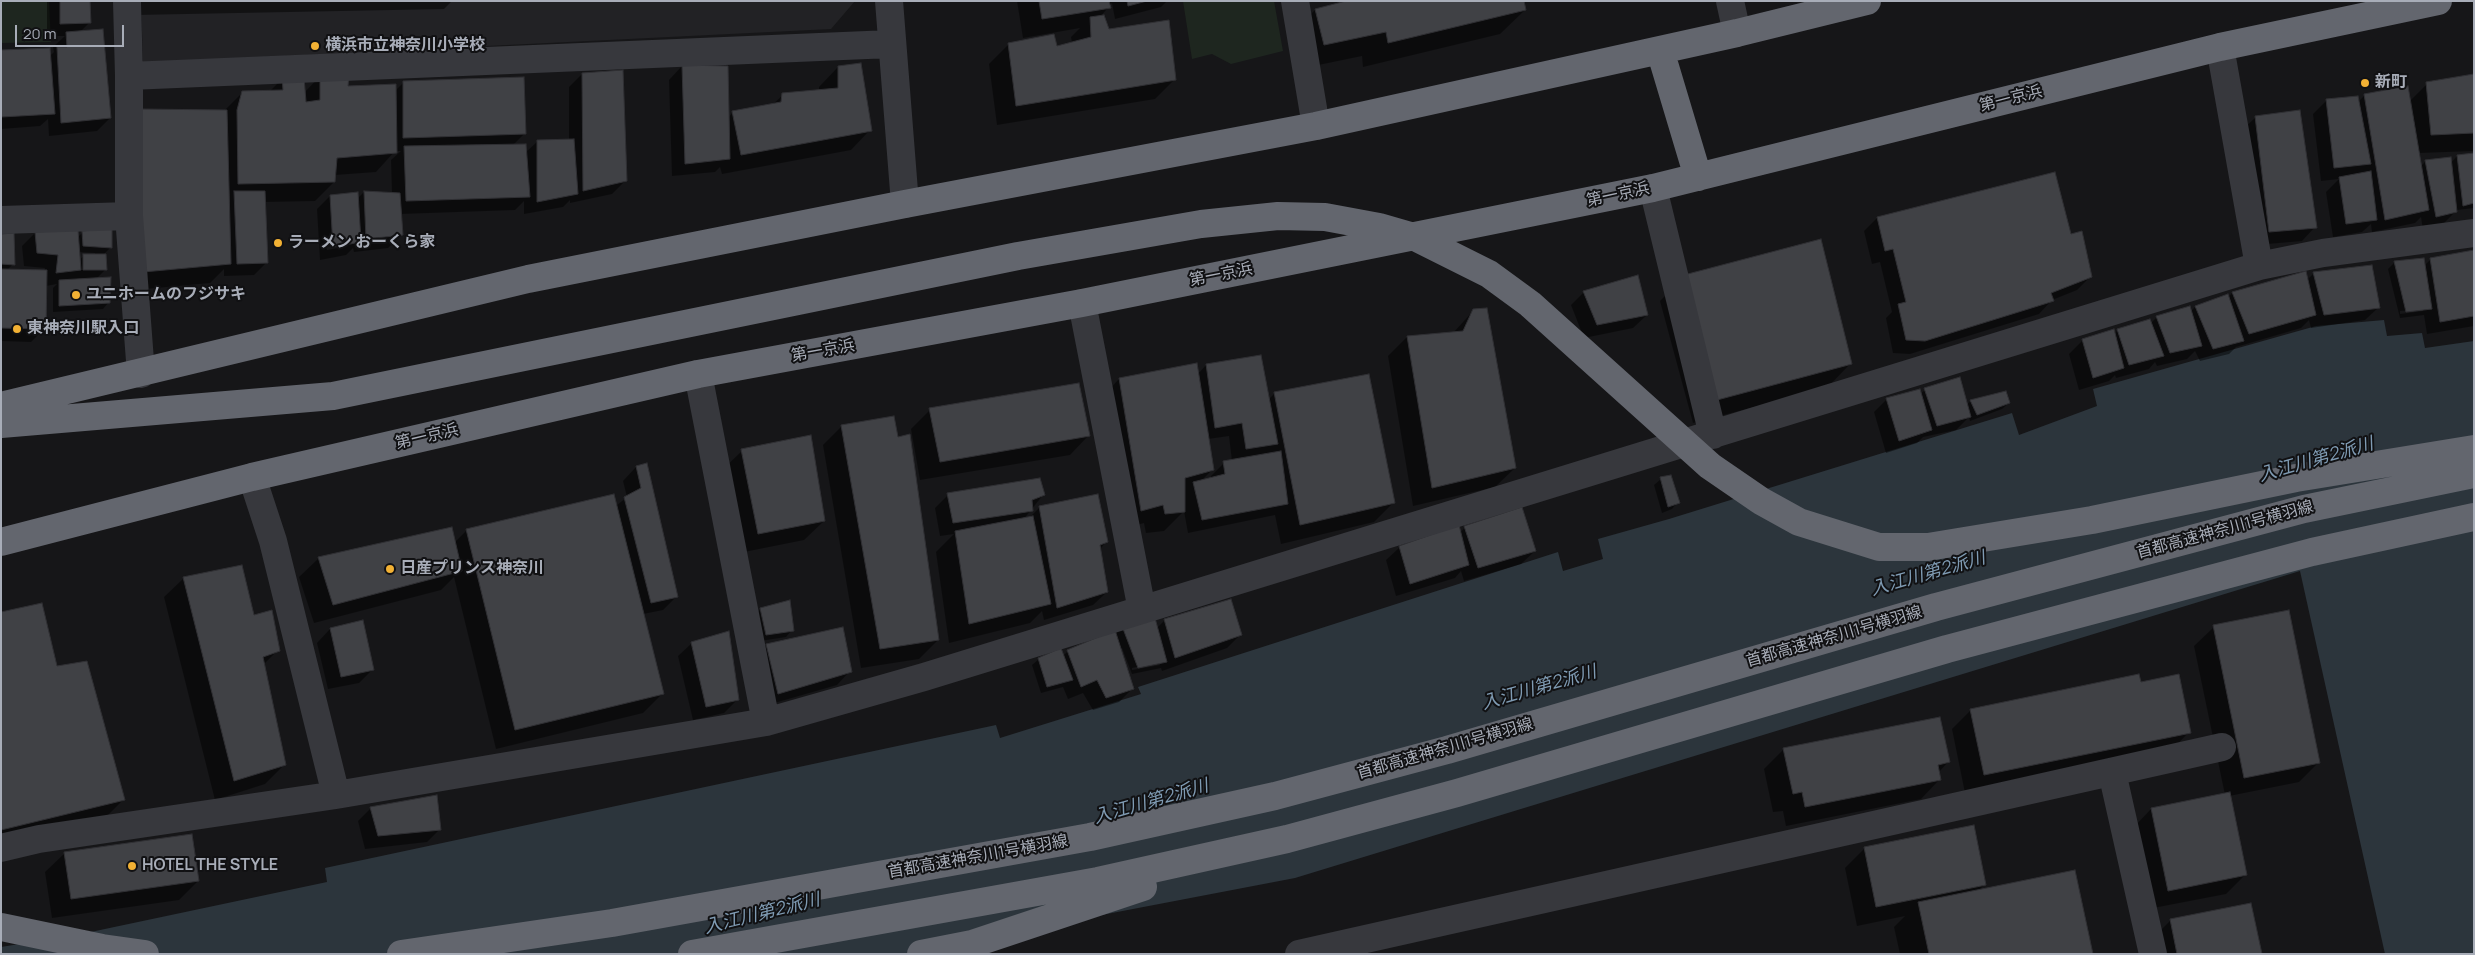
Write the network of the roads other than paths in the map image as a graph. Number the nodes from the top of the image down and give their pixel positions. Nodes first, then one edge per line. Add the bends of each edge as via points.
1 (127, 1) edge
2 (889, 1) edge
3 (1295, 1) edge
4 (1730, 1) edge
5 (1867, 1) edge
6 (2438, 1) edge
7 (1737, 33) junction
8 (891, 44) junction
9 (2220, 47) junction
10 (1660, 50) junction
11 (129, 76) junction
12 (1316, 126) junction
13 (1698, 177) junction
14 (1653, 188) junction
15 (905, 204) junction
16 (129, 216) junction
17 (1, 220) edge
18 (2474, 233) edge
19 (2259, 266) junction
20 (1082, 303) junction
21 (141, 374) junction
22 (698, 374) junction
23 (1, 406) edge
24 (1, 424) edge
25 (1713, 435) junction
26 (2474, 449) edge
27 (2474, 474) edge
28 (252, 477) junction
29 (2474, 517) edge
30 (1, 542) edge
31 (1142, 610) junction
32 (766, 722) junction
33 (2222, 747) dead end
34 (2112, 772) junction
35 (336, 795) junction
36 (1287, 839) junction
37 (1, 848) edge
38 (1, 927) edge
39 (146, 954) edge
40 (401, 954) edge
41 (692, 954) edge
42 (921, 954) edge
43 (1299, 954) edge
44 (2153, 954) edge

1 - 11 street
2 - 8 street
3 - 12 street
4 - 7 street
5 - 7 highway
6 - 9 highway, 第一京浜
7 - 10 highway
8 - 11 street
8 - 15 street
9 - 13 highway, 第一京浜
9 - 19 street
10 - 12 highway
10 - 13 highway
11 - 16 street
12 - 15 highway
13 - 14 highway, 第一京浜
14 - 20 highway, 第一京浜
14 - 25 street
15 - 21 highway via 528,279
16 - 17 street
16 - 21 street
18 - 19 street via 2323,253
19 - 25 street
20 - 22 highway, 第一京浜
20 - 31 street
21 - 23 highway
22 - 28 highway, 第一京浜
22 - 32 street
24 - 26 highway via 333,396 1018,256 1201,224 1278,216 1325,217 1379,227 1418,238 1489,274 1530,304 1710,466 1799,522 1878,547 1948,544 2092,520 2296,478
25 - 31 street
27 - 40 highway, 首都高速神奈川1号横羽線 via 2304,509 1936,607 1447,750 1265,798 1090,837 612,923
28 - 30 highway, 第一京浜
28 - 35 street via 273,541
29 - 36 highway via 2312,552 1966,644
31 - 32 street
32 - 35 street
33 - 34 street
34 - 43 street
34 - 44 street
35 - 37 street via 40,839
36 - 41 highway via 1098,881
36 - 42 highway via 972,944
38 - 39 highway

